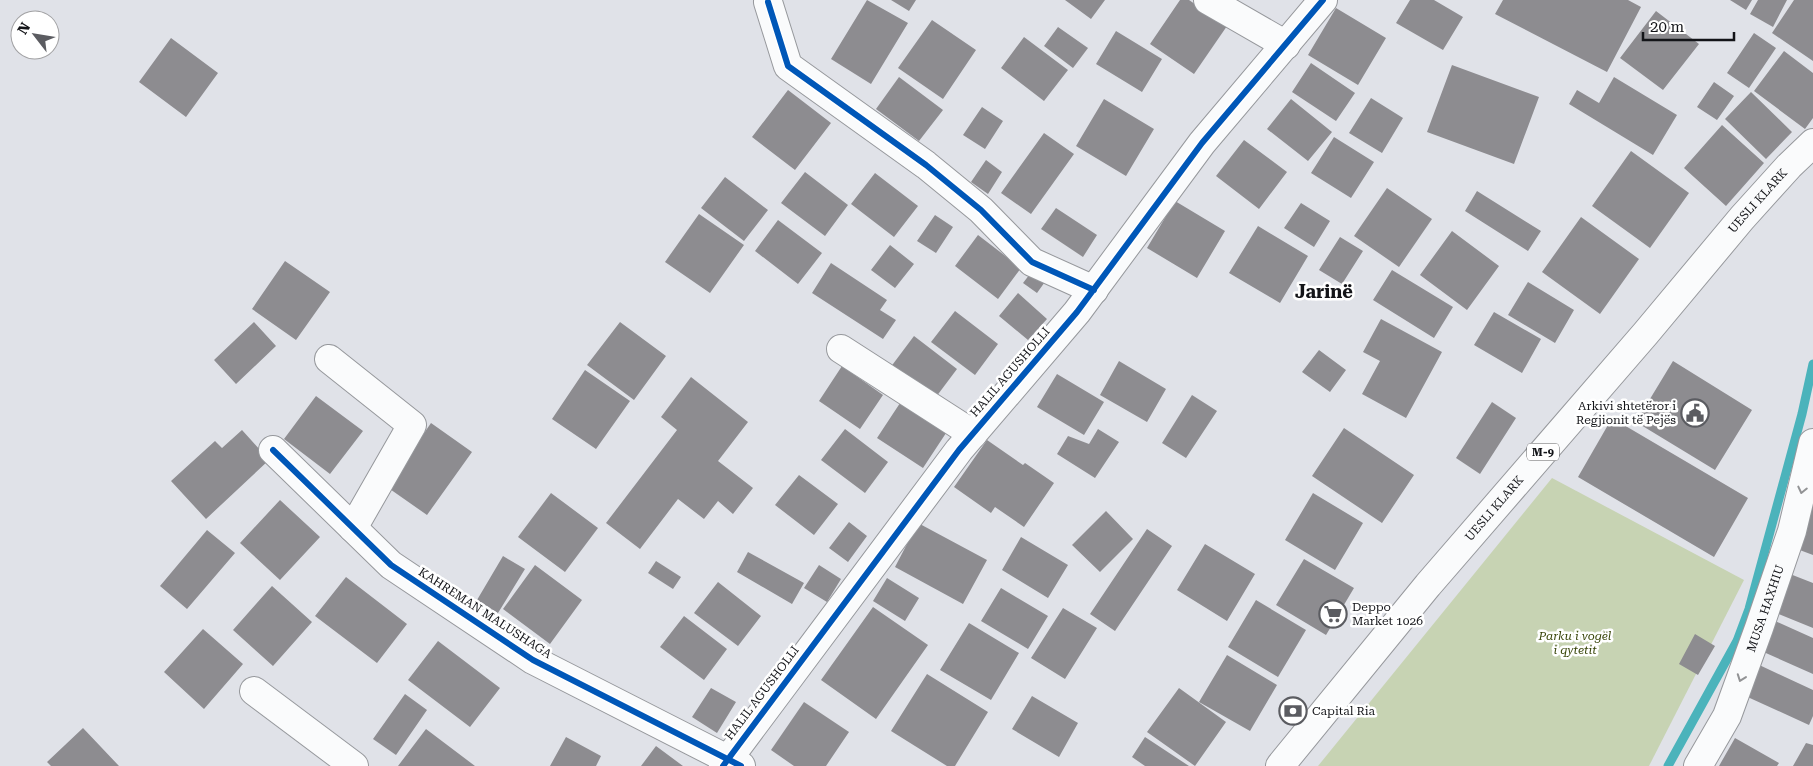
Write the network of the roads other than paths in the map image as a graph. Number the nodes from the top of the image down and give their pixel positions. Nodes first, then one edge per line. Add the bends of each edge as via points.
1 (1208, 0) edge
2 (1324, 0) edge
3 (768, 2) dead end
4 (1286, 45) junction
5 (1813, 143) edge
6 (1094, 290) junction
7 (841, 349) dead end
8 (329, 360) dead end
9 (973, 434) junction
10 (1813, 443) edge
11 (273, 450) dead end
12 (353, 528) junction
13 (254, 691) dead end
14 (730, 763) edge
15 (354, 766) edge
16 (1280, 766) edge
17 (1698, 766) edge

1 - 4 street
2 - 4 street, HALIL AGUSHOLLI
3 - 6 street via 788,66 926,165 981,210 1032,262
4 - 6 street, HALIL AGUSHOLLI via 1202,144
5 - 16 street, UESLI KLARK / M-9 via 1742,218 1428,585
6 - 9 street, HALIL AGUSHOLLI
7 - 9 street
8 - 12 street via 412,425
9 - 14 street, HALIL AGUSHOLLI
10 -> 17 street, MUSA HAXHIU via 1792,531 1759,628 1727,716
11 - 12 street, KAHREMAN MALUSHAGA
12 - 14 street, KAHREMAN MALUSHAGA via 391,565 533,660
13 - 15 street

